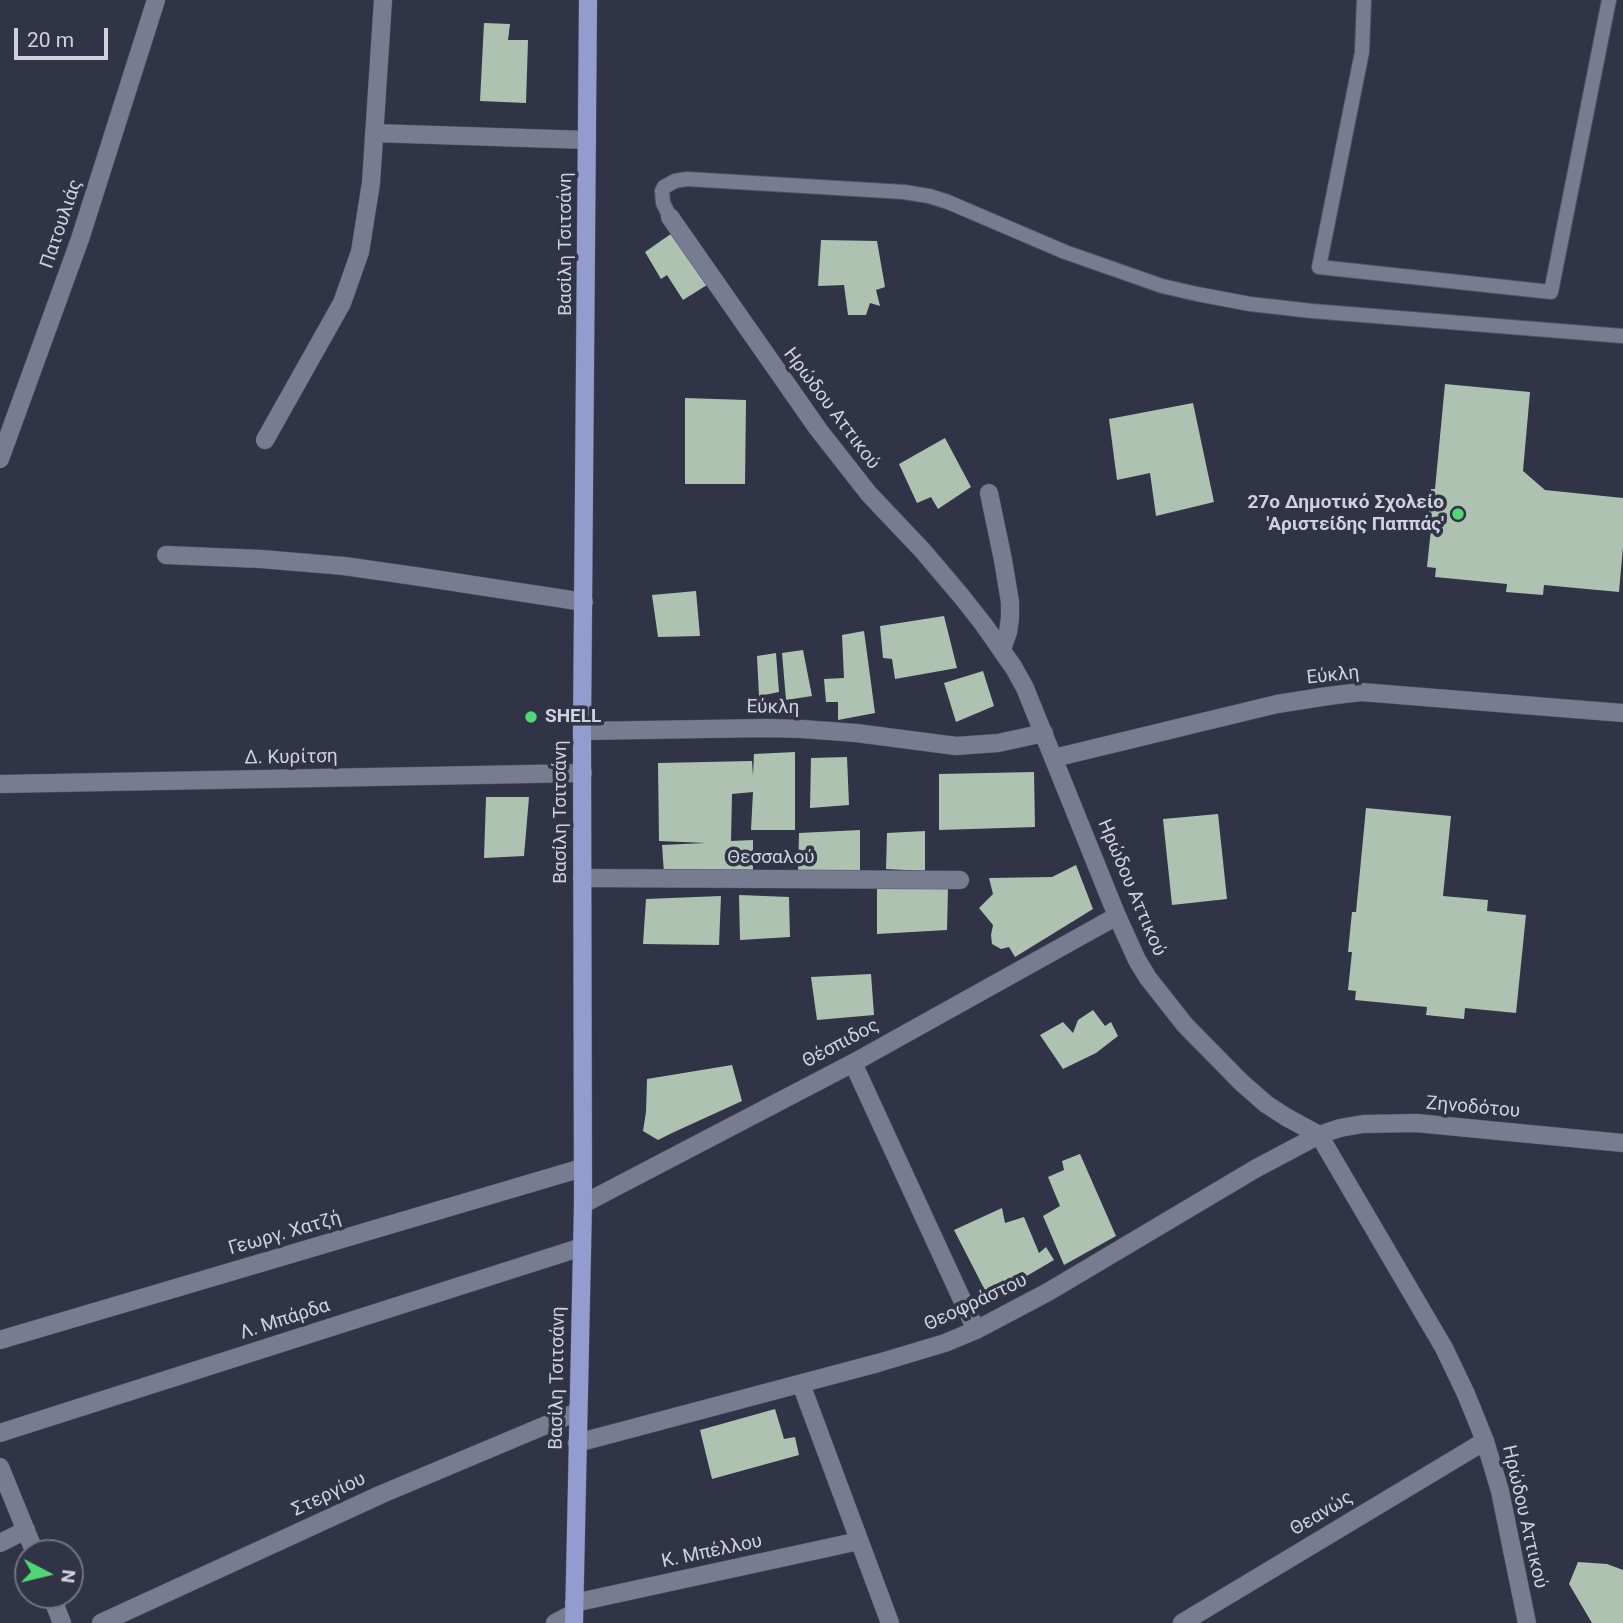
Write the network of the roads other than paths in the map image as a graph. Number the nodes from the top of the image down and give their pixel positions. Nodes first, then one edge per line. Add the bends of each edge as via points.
1 (156, 0) edge
2 (383, 0) edge
3 (588, 0) edge
4 (1364, 0) edge
5 (1609, 0) edge
6 (374, 133) junction
7 (587, 140) junction
8 (670, 217) joint
9 (1623, 336) edge
10 (265, 440) dead end
11 (0, 459) edge
12 (989, 492) dead end
13 (166, 555) dead end
14 (584, 602) junction
15 (1002, 649) junction
16 (1623, 713) edge
17 (583, 732) junction
18 (1044, 733) junction
19 (1054, 758) junction
20 (583, 773) junction
21 (0, 784) edge
22 (582, 878) junction
23 (960, 880) dead end
24 (1117, 915) junction
25 (853, 1063) junction
26 (1320, 1135) junction
27 (1623, 1143) edge
28 (582, 1168) junction
29 (583, 1204) junction
30 (582, 1247) junction
31 (976, 1330) junction
32 (0, 1340) edge
33 (801, 1384) junction
34 (578, 1412) junction
35 (0, 1433) edge
36 (1485, 1440) junction
37 (578, 1443) junction
38 (0, 1467) edge
39 (26, 1530) junction
40 (30, 1539) edge
41 (859, 1541) junction
42 (0, 1544) edge
43 (574, 1613) edge
44 (101, 1623) edge
45 (555, 1623) edge
46 (890, 1623) edge
47 (1182, 1623) edge
48 (1527, 1623) edge

1 - 11 street, Πατουλιάς via 80,239
2 - 6 street
3 - 7 main road, Βασίλη Τσιτσάνη
4 - 5 lane via 1362,52 1319,267 1551,292
6 - 7 street
6 - 10 street via 360,252 347,290
7 - 14 main road, Βασίλη Τσιτσάνη
8 - 9 lane via 663,203 664,187 687,179 904,192 948,202 1065,252 1197,294 1312,311
8 - 15 street, Ηρώδου Αττικού via 818,429
12 - 15 street via 1010,602
13 - 14 street via 344,566
14 - 17 main road, Βασίλη Τσιτσάνη
15 - 18 street, Ηρώδου Αττικού
16 - 19 street, Εύκλη via 1361,692 1278,704
17 - 18 street, Εύκλη via 802,729 956,747
17 - 20 main road, Βασίλη Τσιτσάνη
18 - 19 street, Ηρώδου Αττικού
19 - 24 street, Ηρώδου Αττικού
20 - 21 street, Δ. Κυρίτση
20 - 22 main road, Βασίλη Τσιτσάνη
22 - 23 street, Θεσσαλού
22 - 28 main road, Βασίλη Τσιτσάνη
24 - 25 street, Θέσπιδος
24 - 26 street, Ηρώδου Αττικού via 1137,960 1185,1025 1266,1104
25 - 29 street, Θέσπιδος
25 - 31 street
26 - 27 street, Ζηνοδότου via 1363,1124 1416,1123
26 - 31 street, Θεοφράστου
26 - 36 street, Ηρώδου Αττικού via 1444,1348
28 - 29 main road, Βασίλη Τσιτσάνη
28 - 32 street, Γεωργ. Χατζή
29 - 30 main road, Βασίλη Τσιτσάνη
30 - 34 main road, Βασίλη Τσιτσάνη
30 - 35 street, Λ. Μπάρδα
31 - 33 street, Θεοφράστου via 927,1350
33 - 37 street, Θεοφράστου
33 - 41 street
34 - 37 main road, Βασίλη Τσιτσάνη
34 - 44 street, Στεργίου via 382,1494
36 - 47 street, Θεανώς
36 - 48 street, Ηρώδου Αττικού
37 - 43 main road, Βασίλη Τσιτσάνη
38 - 39 street
39 - 40 street
39 - 42 street
41 - 43 street, Κ. Μπέλλου
41 - 46 street
43 - 45 street, Κ. Μπέλλου

